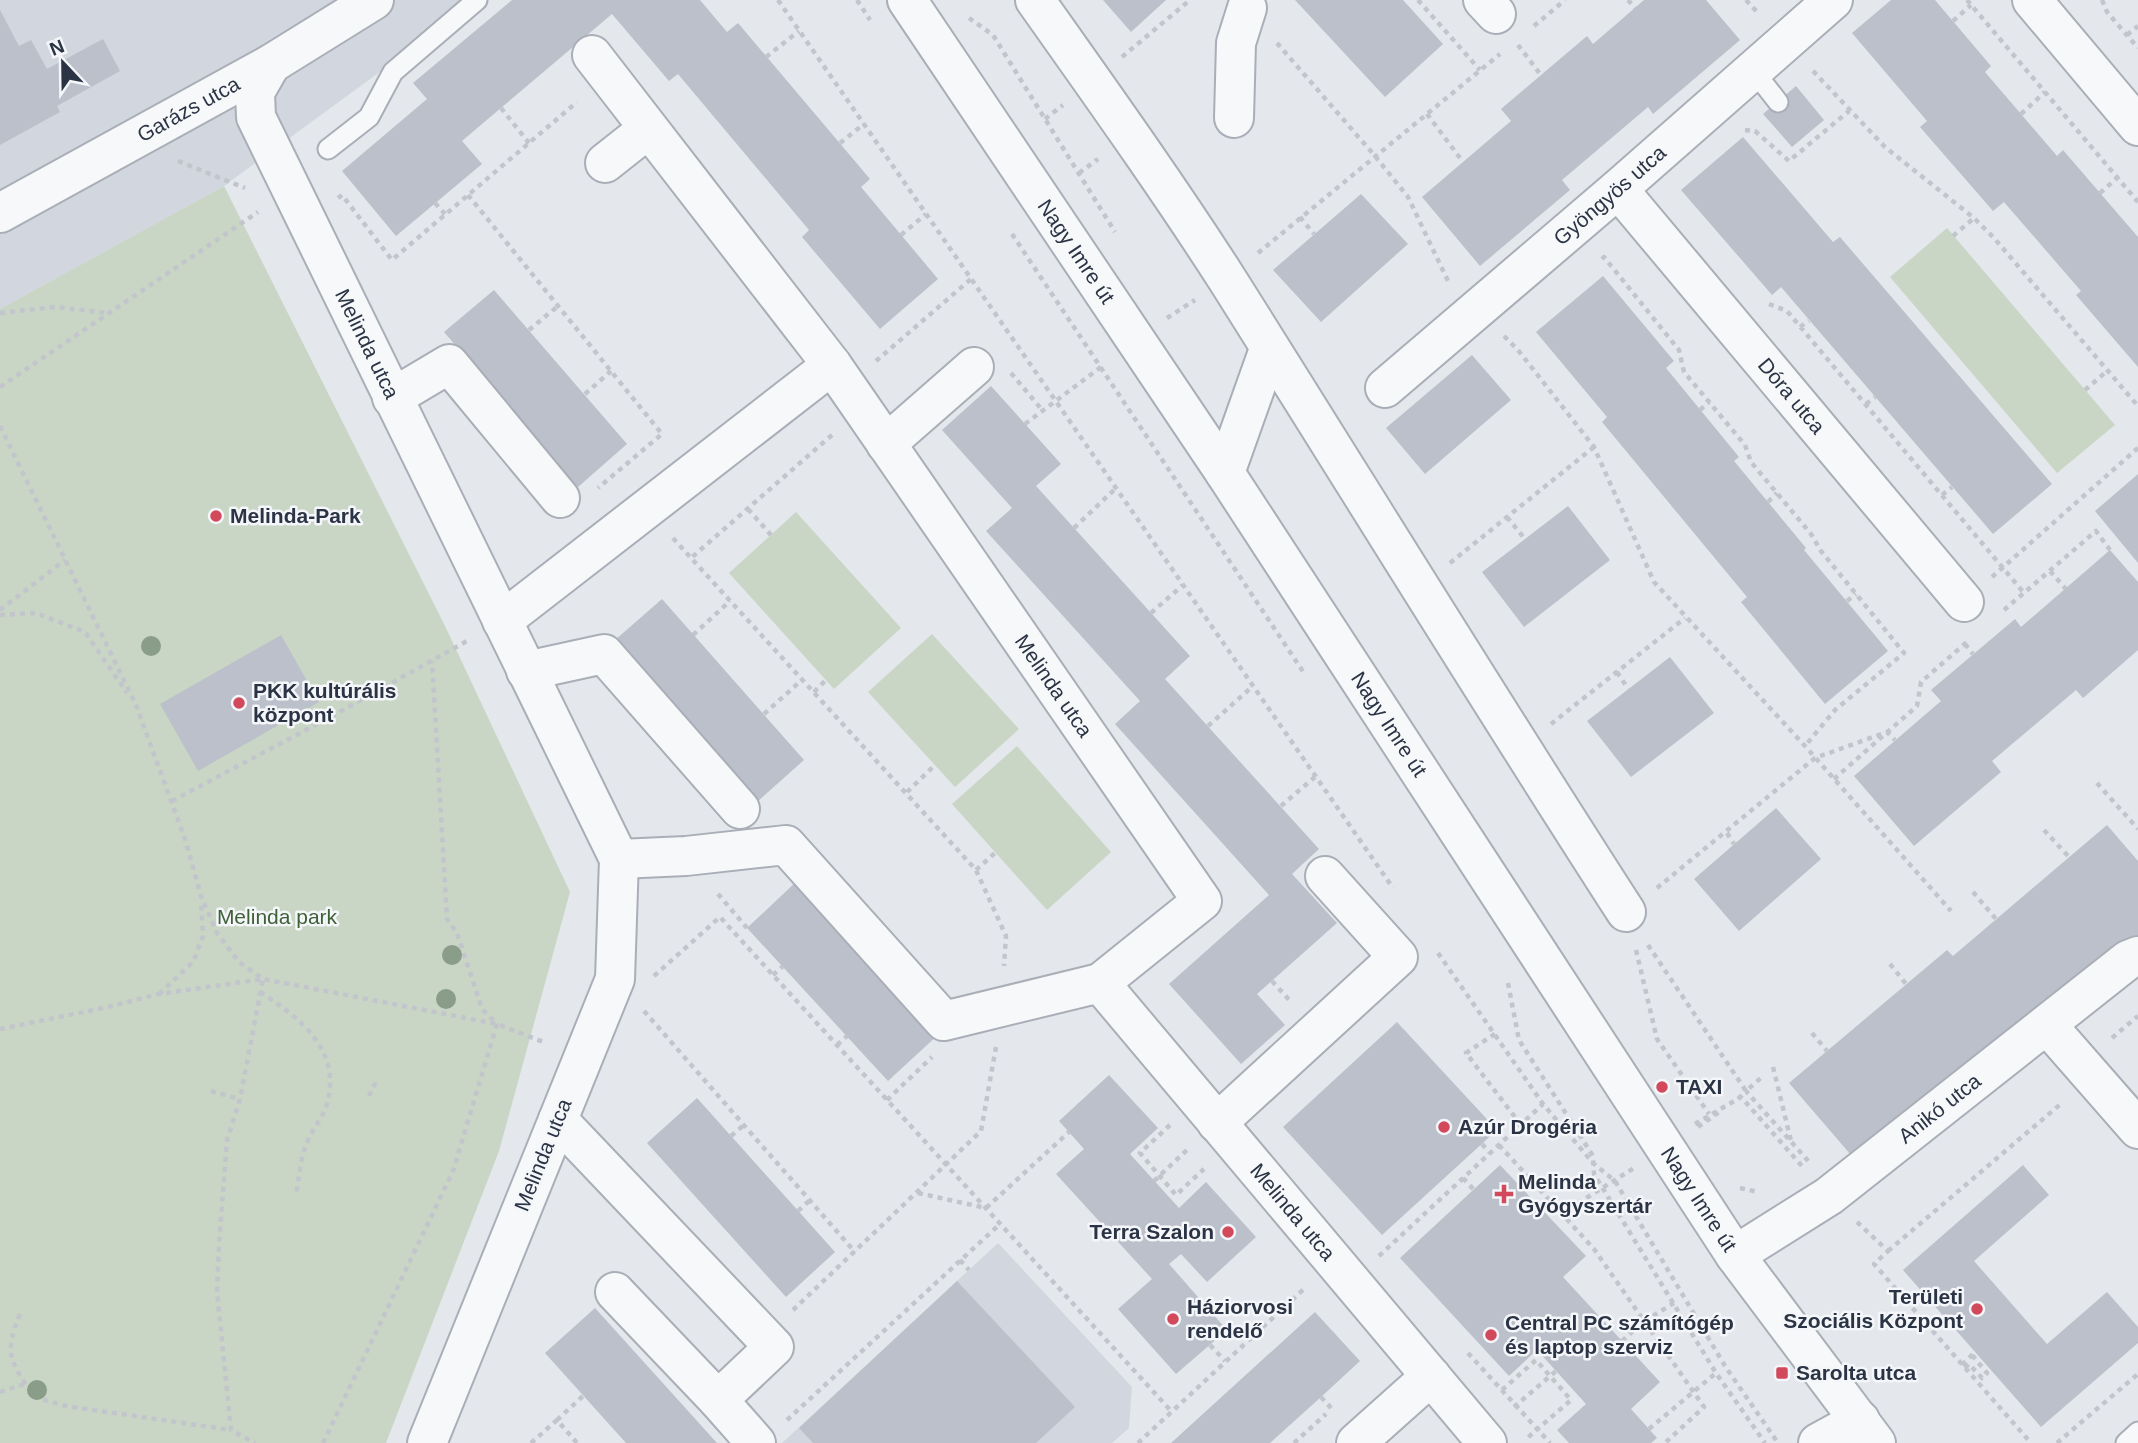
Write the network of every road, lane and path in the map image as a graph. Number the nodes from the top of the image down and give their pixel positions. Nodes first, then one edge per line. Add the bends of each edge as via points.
1 (374, 0) edge
2 (477, 0) edge
3 (778, 0) edge
4 (856, 0) edge
5 (907, 0) edge
6 (1035, 0) edge
7 (1418, 0) edge
8 (1565, 0) edge
9 (1628, 0) edge
10 (1833, 0) edge
11 (2032, 0) edge
12 (2102, 0) edge
13 (1969, 2) edge
14 (1248, 3) edge
15 (1634, 8) dead end
16 (963, 9) dead end
17 (1952, 21) dead end
18 (872, 23) dead end
19 (2138, 26) edge
20 (1505, 28) edge
21 (799, 31) junction
22 (2127, 35) junction
23 (2138, 48) edge
24 (766, 57) dead end
25 (271, 64) junction
26 (599, 66) joint
27 (1809, 66) dead end
28 (1480, 70) junction
29 (1753, 71) junction
30 (1541, 75) dead end
31 (2045, 92) junction
32 (1778, 102) dead end
33 (501, 108) dead end
34 (1849, 111) junction
35 (1427, 114) junction
36 (2021, 114) dead end
37 (1234, 118) dead end
38 (864, 124) junction
39 (2138, 126) edge
40 (648, 130) junction
41 (1739, 130) dead end
42 (529, 143) junction
43 (126, 144) junction
44 (840, 144) dead end
45 (328, 149) dead end
46 (1376, 156) junction
47 (1463, 162) dead end
48 (605, 163) dead end
49 (2117, 178) junction
50 (1618, 189) junction
51 (2100, 192) dead end
52 (468, 195) junction
53 (2138, 202) edge
54 (435, 203) dead end
55 (299, 206) junction
56 (0, 213) edge
57 (926, 214) junction
58 (445, 215) junction
59 (1300, 217) junction
60 (1975, 218) junction
61 (1009, 229) dead end
62 (1283, 232) dead end
63 (1314, 234) dead end
64 (901, 235) dead end
65 (1953, 236) dead end
66 (1120, 240) dead end
67 (1595, 265) dead end
68 (1226, 278) junction
69 (971, 279) junction
70 (1759, 301) dead end
71 (558, 306) junction
72 (1161, 306) dead end
73 (1477, 309) junction
74 (0, 313) edge
75 (109, 314) junction
76 (1168, 318) junction
77 (1809, 321) dead end
78 (1800, 327) junction
79 (1175, 329) dead end
80 (529, 330) dead end
81 (1517, 331) dead end
82 (1507, 339) junction
83 (1136, 341) junction
84 (1269, 349) junction
85 (974, 367) dead end
86 (1101, 367) junction
87 (611, 371) junction
88 (2107, 371) junction
89 (0, 387) edge
90 (847, 387) junction
91 (1385, 387) dead end
92 (2085, 390) dead end
93 (585, 394) dead end
94 (1875, 397) dead end
95 (392, 398) junction
96 (1056, 401) junction
97 (1709, 402) junction
98 (1866, 404) junction
99 (2138, 406) edge
100 (1700, 410) dead end
101 (1025, 424) dead end
102 (0, 426) edge
103 (886, 444) junction
104 (1594, 447) junction
105 (2138, 448) edge
106 (1225, 473) junction
107 (1952, 487) dead end
108 (1116, 488) junction
109 (1777, 494) junction
110 (1942, 495) junction
111 (574, 497) joint
112 (1768, 502) dead end
113 (748, 509) junction
114 (1507, 517) junction
115 (1074, 528) dead end
116 (771, 535) dead end
117 (1525, 539) dead end
118 (1478, 541) dead end
119 (65, 560) junction
120 (2003, 568) junction
121 (2050, 570) dead end
122 (1183, 585) junction
123 (2066, 589) dead end
124 (2024, 593) dead end
125 (1856, 594) junction
126 (730, 601) junction
127 (1847, 601) dead end
128 (1964, 602) joint
129 (0, 612) edge
130 (1151, 613) dead end
131 (1685, 618) junction
132 (502, 621) junction
133 (693, 635) dead end
134 (1965, 644) dead end
135 (1973, 654) dead end
136 (432, 661) junction
137 (526, 671) junction
138 (1616, 672) junction
139 (1306, 676) dead end
140 (803, 679) junction
141 (826, 680) dead end
142 (1253, 686) junction
143 (1628, 689) dead end
144 (814, 692) junction
145 (1582, 699) dead end
146 (136, 705) junction
147 (764, 714) dead end
148 (1208, 726) dead end
149 (1895, 740) dead end
150 (1805, 746) junction
151 (1815, 758) junction
152 (1852, 764) dead end
153 (934, 765) dead end
154 (1316, 776) junction
155 (1834, 779) junction
156 (2097, 783) dead end
157 (907, 792) junction
158 (172, 801) junction
159 (1281, 806) dead end
160 (740, 810) dead end
161 (2138, 829) edge
162 (2044, 830) dead end
163 (1727, 833) junction
164 (1734, 844) dead end
165 (996, 852) dead end
166 (2069, 857) dead end
167 (619, 859) junction
168 (1689, 863) dead end
169 (976, 870) junction
170 (1325, 876) dead end
171 (1394, 888) dead end
172 (1973, 892) dead end
173 (201, 896) junction
174 (1951, 911) dead end
175 (1626, 912) junction
176 (1996, 919) dead end
177 (1432, 945) dead end
178 (2138, 956) edge
179 (1890, 964) dead end
180 (783, 966) dead end
181 (773, 975) junction
182 (263, 979) junction
183 (1507, 979) dead end
184 (1100, 983) junction
185 (1906, 984) dead end
186 (623, 988) junction
187 (260, 992) junction
188 (159, 994) junction
189 (1003, 1006) junction
190 (2138, 1016) edge
191 (497, 1024) junction
192 (2047, 1025) junction
193 (0, 1029) edge
194 (1812, 1033) dead end
195 (1495, 1034) junction
196 (847, 1036) dead end
197 (837, 1045) junction
198 (1827, 1051) dead end
199 (582, 1057) junction
200 (1773, 1067) dead end
201 (1762, 1077) dead end
202 (2093, 1077) junction
203 (376, 1082) dead end
204 (211, 1091) dead end
205 (1746, 1091) junction
206 (369, 1096) dead end
207 (1741, 1097) junction
208 (240, 1098) junction
209 (1543, 1104) junction
210 (1709, 1114) junction
211 (558, 1120) junction
212 (1216, 1122) junction
213 (744, 1125) junction
214 (1521, 1125) junction
215 (2138, 1129) edge
216 (1069, 1132) dead end
217 (731, 1136) dead end
218 (1791, 1142) junction
219 (1482, 1144) dead end
220 (1499, 1145) junction
221 (1664, 1147) junction
222 (1490, 1153) junction
223 (1593, 1163) junction
224 (946, 1165) junction
225 (1169, 1167) dead end
226 (1159, 1175) junction
227 (1463, 1178) junction
228 (1154, 1181) dead end
229 (1729, 1182) dead end
230 (1602, 1188) junction
231 (1474, 1190) dead end
232 (918, 1193) junction
233 (1831, 1193) junction
234 (1766, 1194) dead end
235 (296, 1196) dead end
236 (810, 1200) junction
237 (986, 1208) junction
238 (798, 1211) dead end
239 (1561, 1214) junction
240 (1000, 1224) junction
241 (1888, 1251) junction
242 (855, 1252) junction
243 (1735, 1255) junction
244 (1374, 1260) dead end
245 (960, 1261) junction
246 (1333, 1261) junction
247 (969, 1270) dead end
248 (615, 1292) dead end
249 (1674, 1303) junction
250 (20, 1314) dead end
251 (1643, 1322) junction
252 (764, 1337) junction
253 (1622, 1341) dead end
254 (1210, 1345) dead end
255 (1465, 1350) dead end
256 (1225, 1362) junction
257 (1964, 1366) junction
258 (1556, 1371) dead end
259 (1716, 1373) junction
260 (2138, 1374) edge
261 (1431, 1376) junction
262 (1550, 1376) junction
263 (25, 1384) junction
264 (1502, 1390) junction
265 (1692, 1391) junction
266 (0, 1392) edge
267 (583, 1395) dead end
268 (1321, 1397) dead end
269 (718, 1400) junction
270 (1515, 1406) junction
271 (1332, 1409) dead end
272 (1172, 1412) junction
273 (556, 1420) junction
274 (1537, 1429) junction
275 (1649, 1429) dead end
276 (231, 1430) junction
277 (1868, 1431) edge
278 (2138, 1432) edge
279 (769, 1434) edge
280 (1480, 1440) edge
281 (255, 1443) edge
282 (323, 1443) edge
283 (427, 1443) edge
284 (531, 1443) edge
285 (578, 1443) edge
286 (1138, 1443) edge
287 (1356, 1443) edge
288 (1521, 1443) edge
289 (1550, 1443) edge
290 (1665, 1443) edge
291 (1765, 1443) edge
292 (1778, 1443) edge
293 (1818, 1443) edge
294 (2031, 1443) edge
295 (2057, 1443) edge
296 (2126, 1443) edge

1 - 25 street, Garázs utca
2 - 45 lane via 393,72 369,117
3 - 21 path
4 - 18 path
5 - 83 street, Nagy Imre út
6 - 68 street
7 - 28 path
8 - 20 path
9 - 15 path
10 - 29 street, Gyöngyös utca
11 - 39 street
12 - 22 path
13 - 17 path
13 - 31 path
14 - 37 street via 1236,43
14 - 46 path
16 - 66 path via 993,35
19 - 22 path
20 - 28 path
20 - 30 path
21 - 24 path
21 - 38 path
22 - 23 path
25 - 43 street, Garázs utca
25 - 55 street, Melinda utca via 255,92 256,117
26 - 40 street, Melinda utca
26 - 42 path
27 - 34 path
28 - 35 path
29 - 32 lane
29 - 50 street, Gyöngyös utca
31 - 36 path
31 - 49 path
33 - 42 path
34 - 41 path via 1789,161 1755,131
34 - 60 path via 1885,147
35 - 46 path
35 - 47 path
38 - 44 path
38 - 57 path
40 - 48 street
40 - 90 street, Melinda utca
42 - 52 path
43 - 55 path
43 - 56 street, Garázs utca
46 - 59 path
46 - 73 path via 1408,197 1451,287
49 - 51 path
49 - 53 path
50 - 73 street, Gyöngyös utca
50 - 128 street, Dóra utca
52 - 58 path
52 - 71 path
54 - 58 path
55 - 58 path via 342,195 392,260
55 - 75 path
55 - 95 street, Melinda utca
57 - 64 path
57 - 69 path
59 - 62 path
59 - 63 path
60 - 65 path
60 - 88 path
61 - 86 path
67 - 97 path via 1604,257 1679,350 1684,372
68 - 76 path
68 - 84 street
69 - 90 path
69 - 96 path
70 - 78 path via 1787,311
71 - 80 path
71 - 87 path
72 - 76 path
73 - 82 path
73 - 91 street, Gyöngyös utca
74 - 75 path via 55,307
75 - 89 path
76 - 79 path
76 - 83 path
77 - 78 path
78 - 98 path
81 - 82 path
82 - 104 path
83 - 86 path
83 - 106 street, Nagy Imre út
84 - 106 street
84 - 175 street
85 - 103 street
86 - 96 path
86 - 139 path
87 - 93 path
87 - 111 path via 662,434
88 - 92 path
88 - 99 path
90 - 103 street, Melinda utca
90 - 113 path
90 - 132 street
94 - 98 path
95 - 111 street via 449,364
95 - 132 street, Melinda utca
96 - 101 path
96 - 108 path
97 - 100 path
97 - 109 path
98 - 110 path
102 - 119 path
103 - 184 street, Melinda utca via 1202,901
104 - 114 path
104 - 131 path via 1654,582
105 - 120 path
106 - 221 street, Nagy Imre út
107 - 110 path
108 - 115 path
108 - 122 path
109 - 112 path
109 - 125 path
110 - 120 path
113 - 116 path
113 - 126 path via 691,558
114 - 117 path
114 - 118 path
119 - 129 path
119 - 146 path
120 - 124 path
120 - 128 path
121 - 123 path
122 - 130 path
122 - 142 path
125 - 127 path
125 - 150 path via 1904,653 1835,710
126 - 133 path
126 - 140 path
129 - 146 path via 36,613 85,632
131 - 138 path
131 - 150 path
132 - 136 path
132 - 137 street, Melinda utca
134 - 135 path
136 - 158 path
136 - 191 path via 447,919 457,933 482,1009
137 - 160 street via 604,654
137 - 167 street, Melinda utca
138 - 143 path
138 - 145 path
140 - 144 path
140 - 147 path
141 - 144 path
142 - 148 path
142 - 154 path
144 - 157 path
146 - 158 path
149 - 151 path via 1887,732
150 - 151 path
151 - 155 path
151 - 163 path
152 - 155 path
153 - 157 path
154 - 159 path
154 - 171 path
155 - 174 path
156 - 161 path
157 - 169 path
158 - 173 path
162 - 166 path
163 - 164 path
163 - 168 path
165 - 169 path
167 - 186 street, Melinda utca
167 - 189 street, Melinda utca via 786,845 944,1021
169 - 189 path via 1006,936
170 - 212 street via 1398,957
172 - 176 path
173 - 182 path via 217,933 239,962
173 - 188 path via 203,936 193,962
175 - 205 path
175 - 210 path via 1657,1039
177 - 195 path
178 - 192 street, Anikó utca
179 - 185 path
180 - 181 path
181 - 186 path via 720,917
181 - 197 path
182 - 187 path
182 - 188 path
182 - 191 path
183 - 223 path via 1519,1040
184 - 189 street, Melinda utca
184 - 212 street, Melinda utca
186 - 199 street, Melinda utca
186 - 213 path
187 - 208 path
187 - 235 path via 295,1014 322,1047 331,1073 327,1105 306,1144
188 - 193 path
189 - 224 path via 981,1131
190 - 202 path via 2112,1037
191 - 199 path
191 - 282 path via 453,1171
192 - 202 street
192 - 233 street, Anikó utca
194 - 198 path
195 - 209 path
195 - 214 path via 1466,1053
196 - 197 path
197 - 224 path
199 - 211 street, Melinda utca
200 - 218 path
201 - 205 path
202 - 215 street
202 - 241 path
203 - 206 path
204 - 208 path
205 - 207 path
205 - 218 path
207 - 210 path
207 - 221 path
207 - 233 path
208 - 276 path via 228,1140 217,1292
209 - 214 path
209 - 223 path
210 - 221 path
211 - 252 street
211 - 283 street, Melinda utca
212 - 226 path via 1177,1195
212 - 226 path via 1140,1153
212 - 246 street, Melinda utca
213 - 217 path
213 - 236 path
214 - 220 path
216 - 237 path
218 - 233 path
219 - 222 path
220 - 222 path
220 - 239 path
221 - 243 street, Nagy Imre út
222 - 227 path
223 - 230 path
223 - 292 path via 1615,1181 1725,1366
224 - 232 path
224 - 237 path
225 - 226 path
226 - 228 path
227 - 231 path
227 - 244 path
229 - 234 path
230 - 239 path
230 - 249 path
232 - 237 path
232 - 242 path
233 - 241 path
233 - 243 street, Anikó utca
236 - 238 path
236 - 242 path
237 - 240 path
239 - 251 path via 1594,1249
240 - 245 path
240 - 272 path
241 - 257 path via 1874,1264
242 - 252 path
243 - 277 street, Nagy Imre út
245 - 247 path
245 - 279 path
246 - 256 path
246 - 261 street, Melinda utca
248 - 269 street
249 - 251 path
249 - 259 path
250 - 263 path via 9,1338 13,1365
251 - 253 path
251 - 265 path
252 - 269 street via 774,1347
254 - 256 path
255 - 264 path
256 - 272 path
257 - 257 path via 1969,1364 1982,1378 1987,1373 1973,1354
257 - 294 path
258 - 262 path
259 - 265 path
259 - 291 path
260 - 295 path
261 - 280 street, Melinda utca
261 - 287 street
262 - 264 path via 1536,1360
262 - 270 path
262 - 274 path via 1571,1400
263 - 266 path
263 - 276 path via 33,1397 66,1406
264 - 270 path
265 - 275 path
265 - 290 path via 1704,1406
267 - 273 path
268 - 271 path
269 - 279 street
270 - 274 path
270 - 280 path
272 - 286 path
273 - 284 path
273 - 285 path
274 - 288 path
274 - 289 path
276 - 281 path
277 - 293 street
278 - 296 lane

